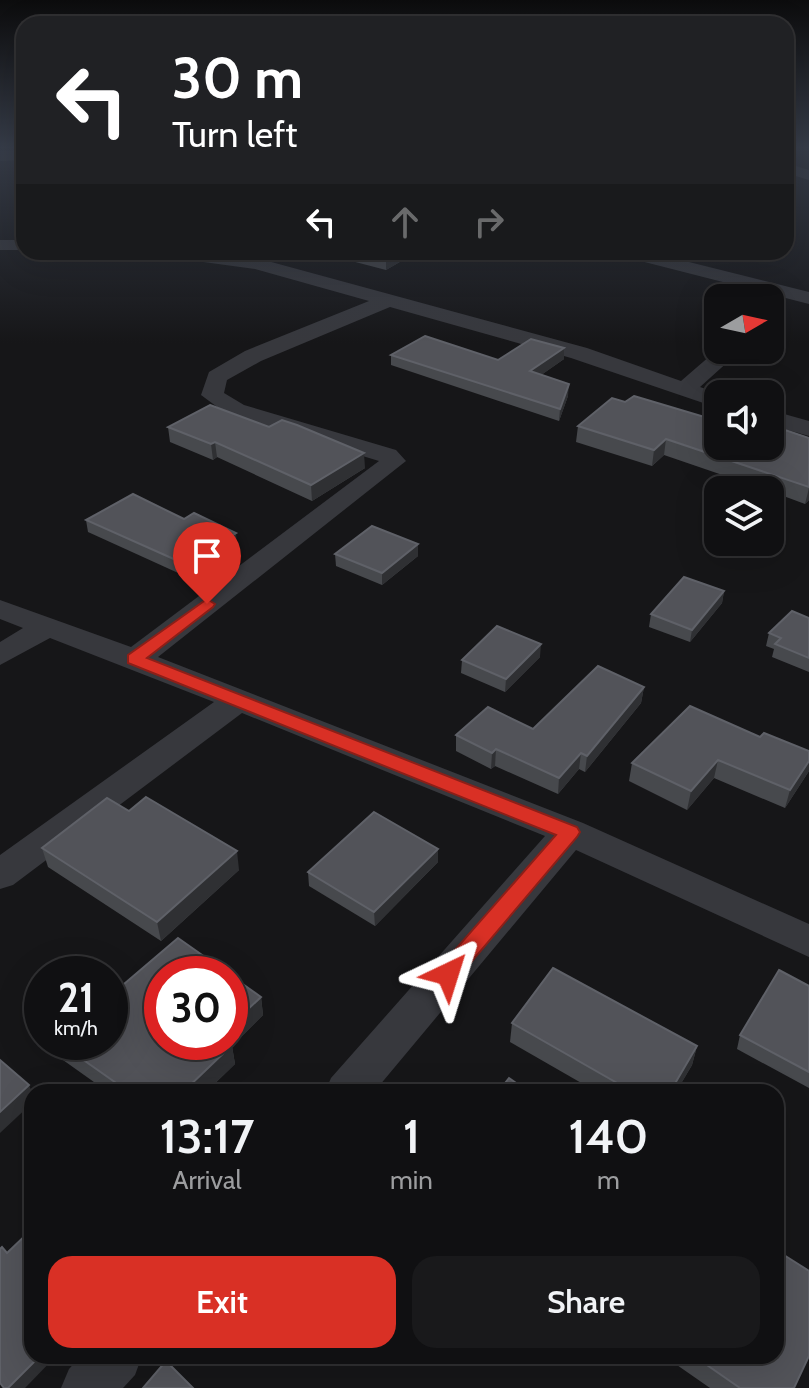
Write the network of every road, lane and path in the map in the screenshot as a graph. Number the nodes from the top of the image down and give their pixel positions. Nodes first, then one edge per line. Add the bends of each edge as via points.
1 (229, 260) edge
2 (660, 260) edge
3 (804, 295) edge
4 (384, 302) junction
5 (784, 306) edge
6 (714, 364) edge
7 (683, 390) junction
8 (704, 397) edge
9 (784, 421) edge
10 (809, 429) edge
11 (0, 609) edge
12 (48, 626) junction
13 (0, 655) edge
14 (135, 659) junction
15 (237, 701) junction
16 (570, 832) junction
17 (0, 875) edge
18 (809, 941) edge
19 (354, 1084) edge
20 (109, 1364) edge
21 (88, 1388) edge

1 - 4 street
2 - 3 street
3 - 5 street
4 - 7 street via 579,353
4 - 14 street via 253,356 217,377 212,395 236,410 394,461
6 - 7 street
7 - 8 street
9 - 10 street
11 - 12 street
12 - 13 street
12 - 14 street
14 - 15 street
15 - 16 street
15 - 17 street
16 - 18 street
16 - 19 street
20 - 21 street

